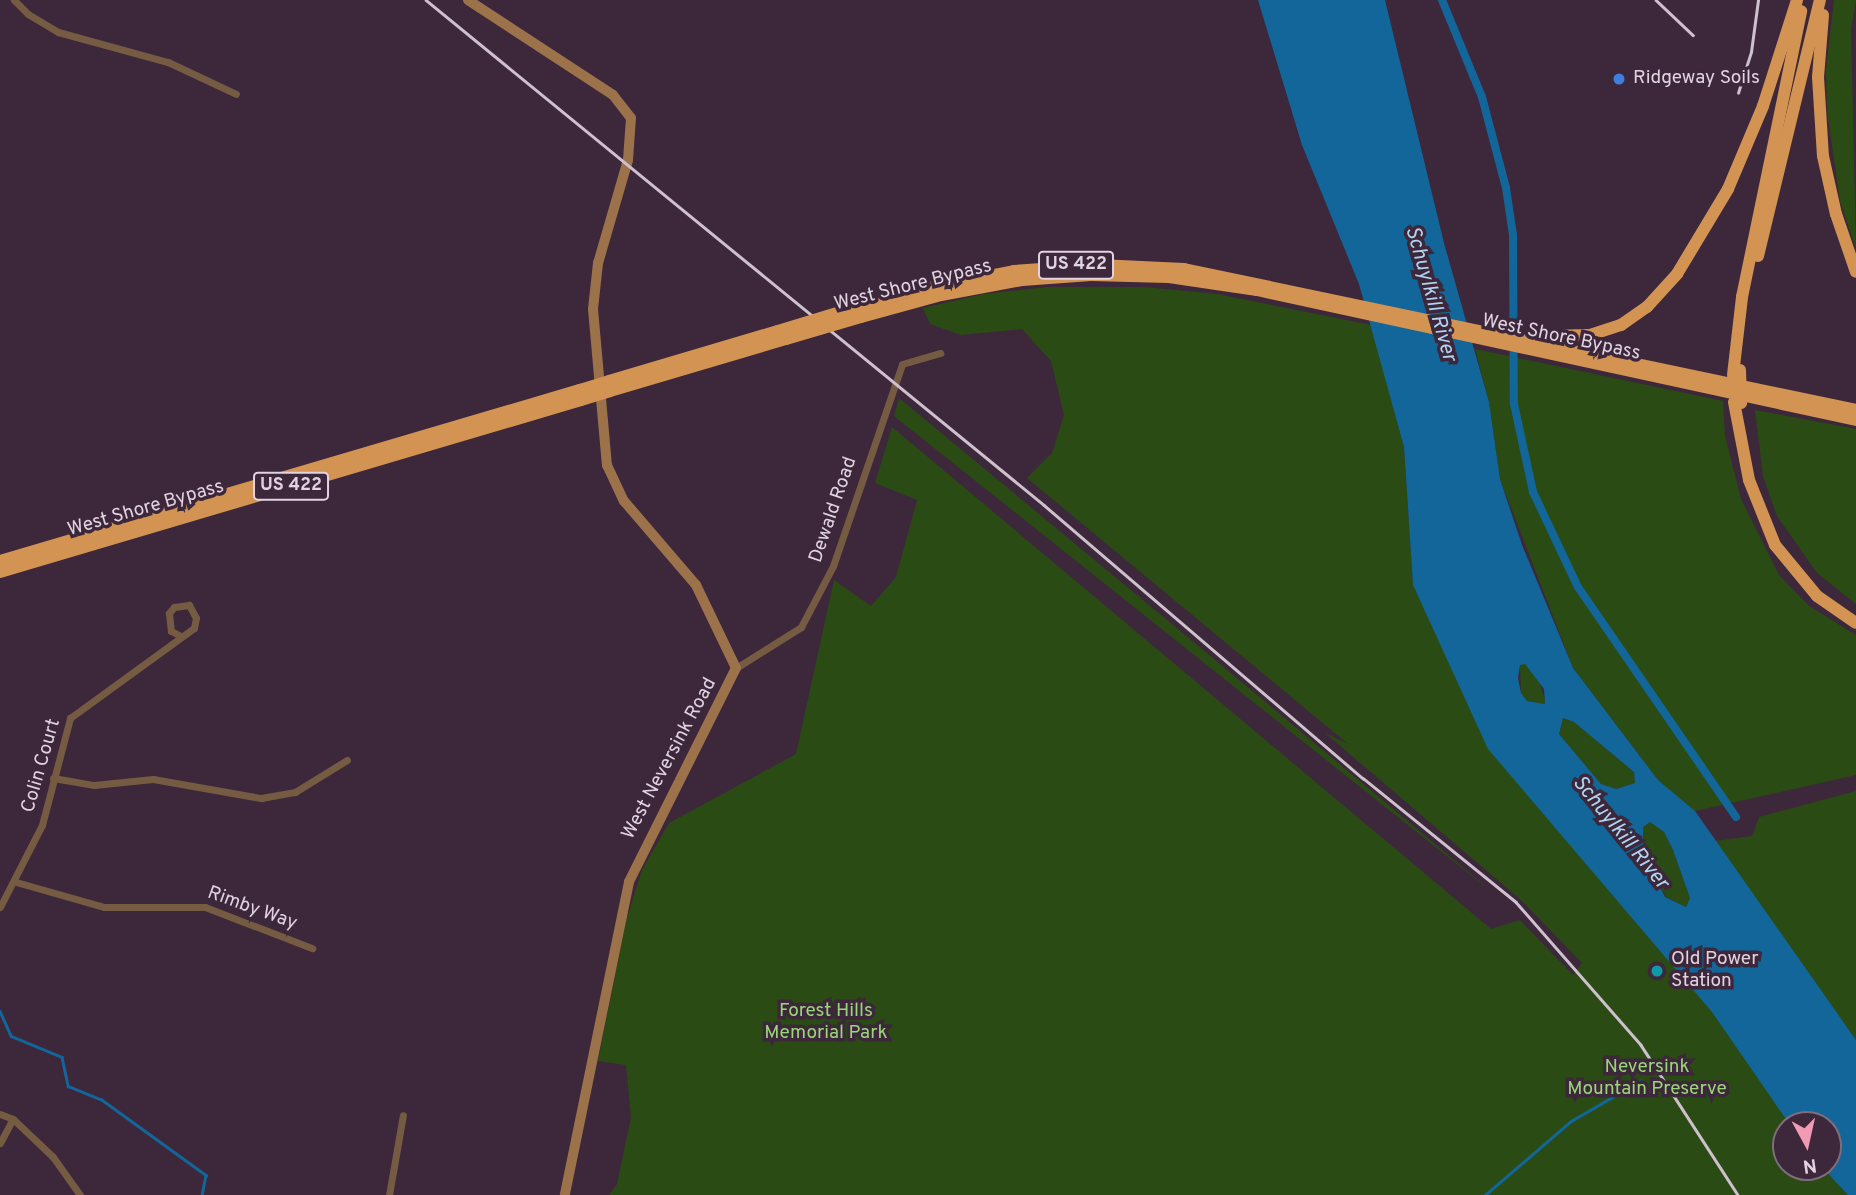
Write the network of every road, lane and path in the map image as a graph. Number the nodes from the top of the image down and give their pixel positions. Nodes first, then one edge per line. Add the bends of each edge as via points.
1 (14, 0) edge
2 (468, 0) edge
3 (1797, 0) edge
4 (1804, 0) edge
5 (1820, 0) edge
6 (1826, 0) edge
7 (236, 94) dead end
8 (1856, 272) edge
9 (1303, 296) junction
10 (1525, 341) junction
11 (940, 354) dead end
12 (1736, 373) junction
13 (581, 395) junction
14 (1737, 403) junction
15 (1856, 410) edge
16 (1856, 420) edge
17 (0, 561) edge
18 (0, 572) edge
19 (1856, 615) edge
20 (1856, 623) edge
21 (181, 636) junction
22 (736, 668) junction
23 (347, 760) dead end
24 (53, 778) junction
25 (16, 882) junction
26 (0, 907) edge
27 (312, 948) dead end
28 (0, 1114) edge
29 (403, 1115) dead end
30 (13, 1119) junction
31 (0, 1143) edge
32 (80, 1195) edge
33 (389, 1195) edge
34 (565, 1195) edge

1 - 7 street via 58,32 168,62
2 - 22 street, West Neversink Road via 612,95 631,118 628,160 598,263 593,309 607,465 632,512 696,585
3 - 10 highway via 1763,106 1728,189 1678,274 1647,307 1612,329
4 - 12 highway via 1742,297
5 - 12 highway via 1752,283
6 - 8 highway via 1818,58 1820,126 1832,202
9 - 10 highway, West Shore Bypass / US 422
9 - 10 highway, West Shore Bypass / US 422 via 1445,321
9 - 13 highway, West Shore Bypass / US 422, bridge via 1196,280 1091,275 982,286 857,313
10 - 15 highway, West Shore Bypass / US 422
10 - 16 highway, West Shore Bypass / US 422
11 - 22 street, Dewald Road via 902,365 832,566 801,627
12 - 14 highway, bridge
13 - 17 highway, West Shore Bypass / US 422
13 - 18 highway, West Shore Bypass / US 422
14 - 19 highway via 1755,478 1781,542 1811,581
14 - 20 highway via 1749,480 1775,545 1812,590
21 - 21 street via 194,628 196,618 189,605 173,607 169,613 171,631
21 - 24 street, Colin Court via 74,713 64,732
22 - 34 street, West Neversink Road via 629,882
23 - 24 street via 295,792 261,799 153,779 94,785
24 - 25 street, Colin Court via 42,825
25 - 26 street, Colin Court
25 - 27 street, Rimby Way via 104,907 205,907
28 - 30 street
29 - 33 street
30 - 31 street
30 - 32 street via 58,1163

